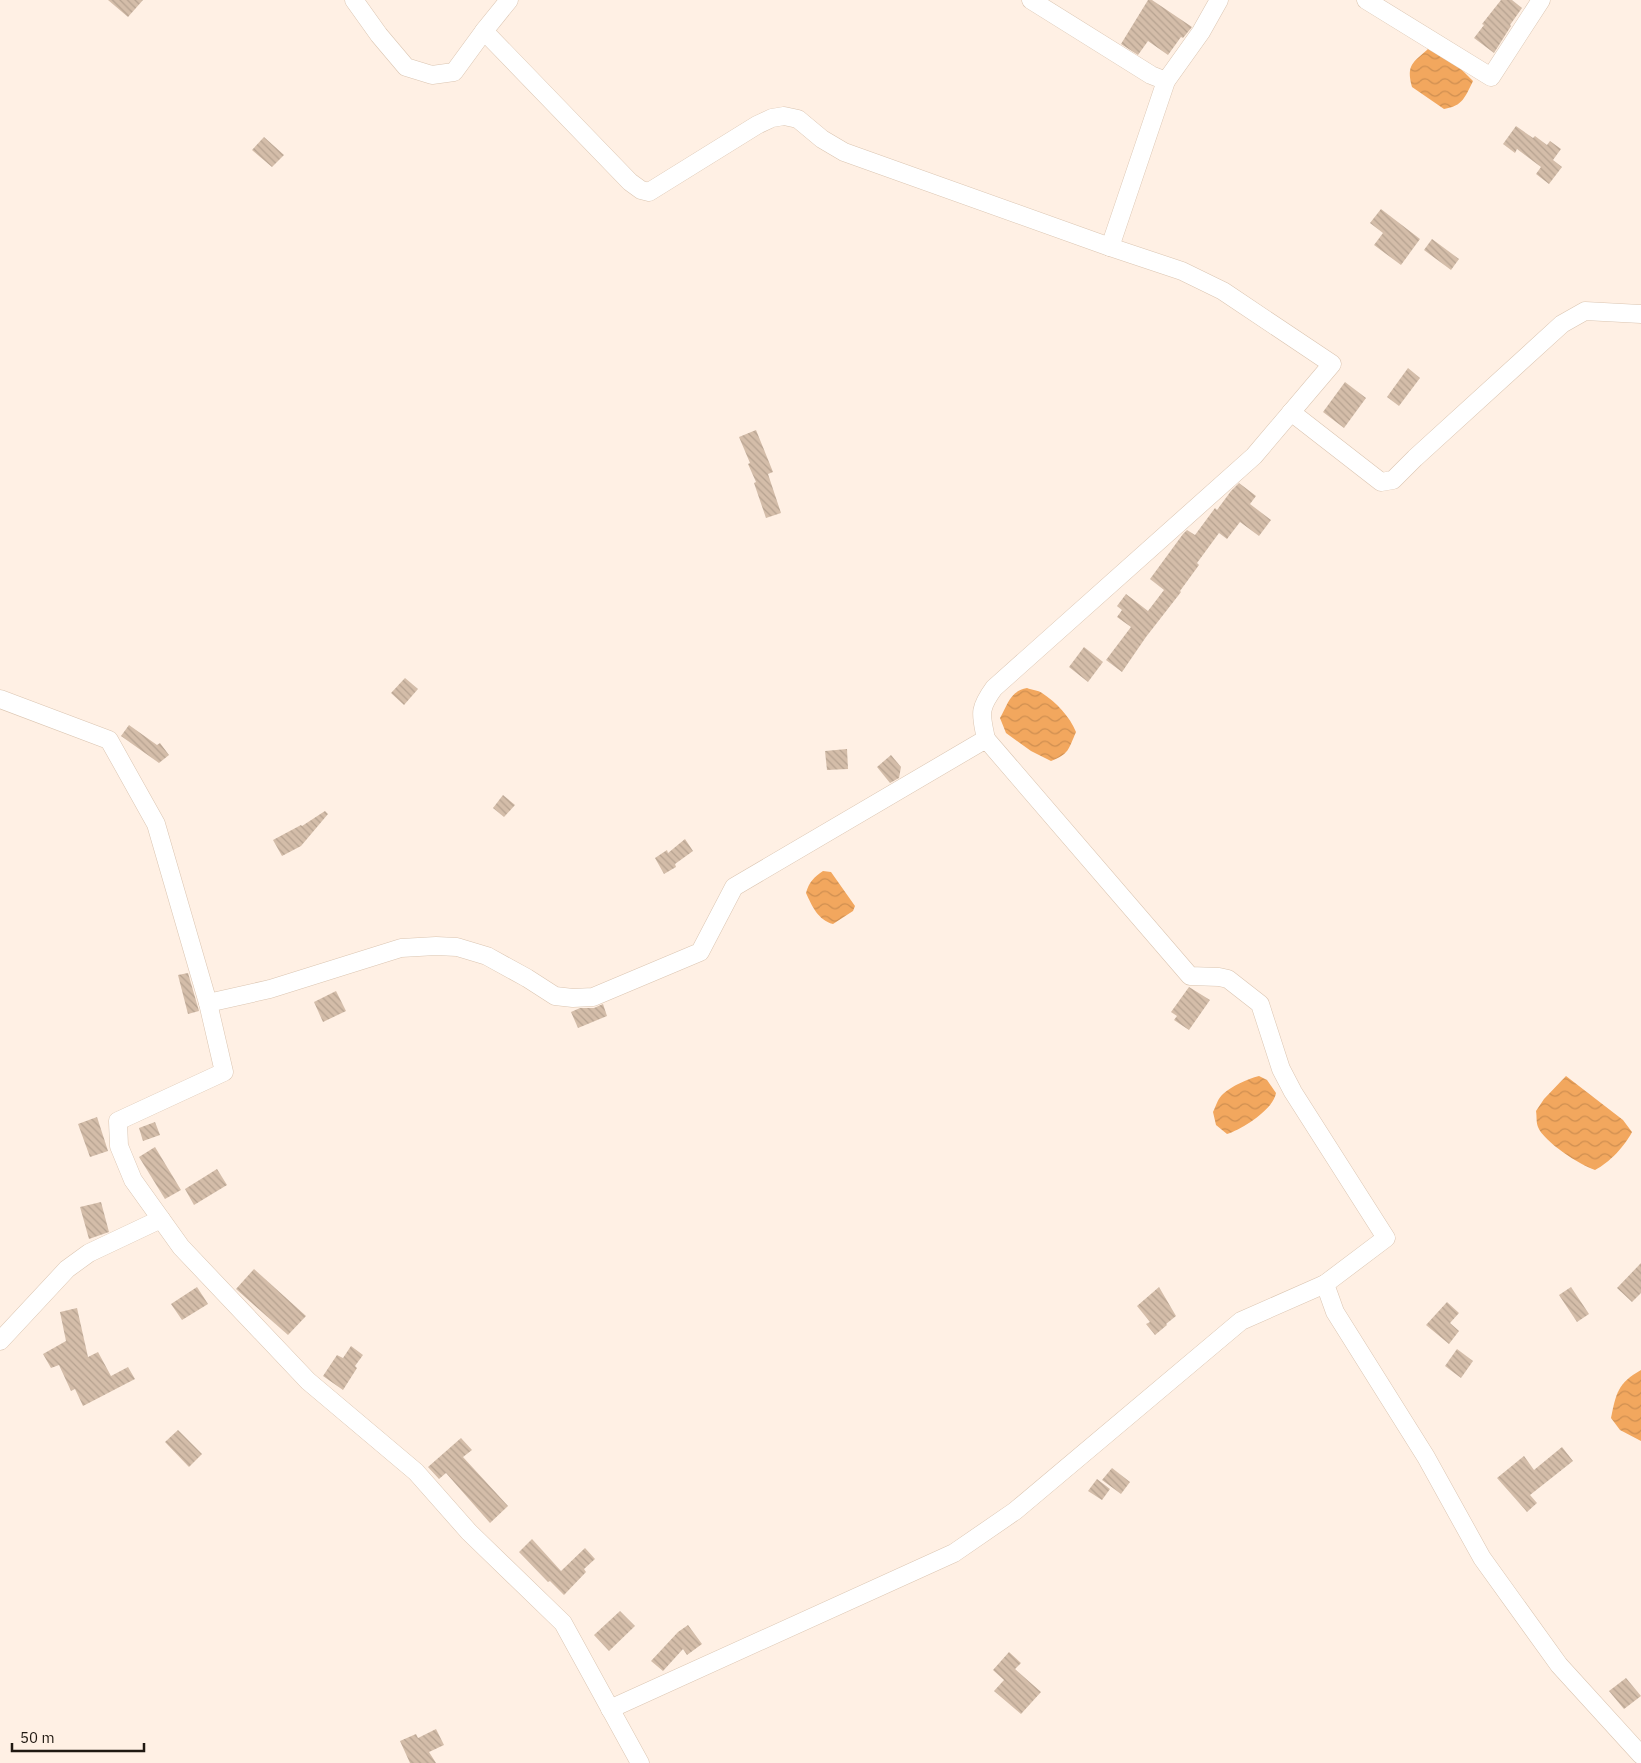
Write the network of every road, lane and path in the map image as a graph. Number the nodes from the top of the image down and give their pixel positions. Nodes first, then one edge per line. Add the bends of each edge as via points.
1 (354, 0) edge
2 (510, 0) edge
3 (1031, 0) edge
4 (1219, 0) edge
5 (1366, 0) edge
6 (1541, 0) edge
7 (484, 32) junction
8 (1166, 81) junction
9 (1110, 247) junction
10 (1641, 314) edge
11 (1291, 412) junction
12 (0, 699) edge
13 (986, 740) junction
14 (208, 1003) junction
15 (161, 1219) junction
16 (1324, 1284) junction
17 (0, 1341) edge
18 (610, 1709) junction
19 (1641, 1755) edge
20 (640, 1763) edge

1 - 7 street via 406,67 432,75 454,72
2 - 7 street
3 - 8 street via 1121,58
4 - 8 street
5 - 6 street via 1491,77
7 - 9 street via 641,190 649,192 757,125 784,116 798,119 844,152
8 - 9 street
9 - 11 street via 1182,271 1223,291 1332,364
10 - 11 street via 1585,312 1562,324 1393,480 1381,482
11 - 13 street via 1254,456 994,688 985,700 981,714
12 - 14 street via 109,740 156,824
13 - 14 street via 734,887 700,952 593,997 555,996 486,956 457,947 436,946 401,948 270,989
13 - 16 street via 1190,976 1228,979 1260,1004 1280,1069 1386,1238
14 - 15 street via 224,1072 118,1121 119,1146 133,1180
15 - 17 street via 89,1253 67,1269
15 - 18 street via 181,1247 308,1381 416,1472 469,1532 563,1623
16 - 18 street via 1241,1321 1015,1511 954,1553
16 - 19 street via 1335,1312 1426,1458 1482,1558 1559,1665
18 - 20 street

